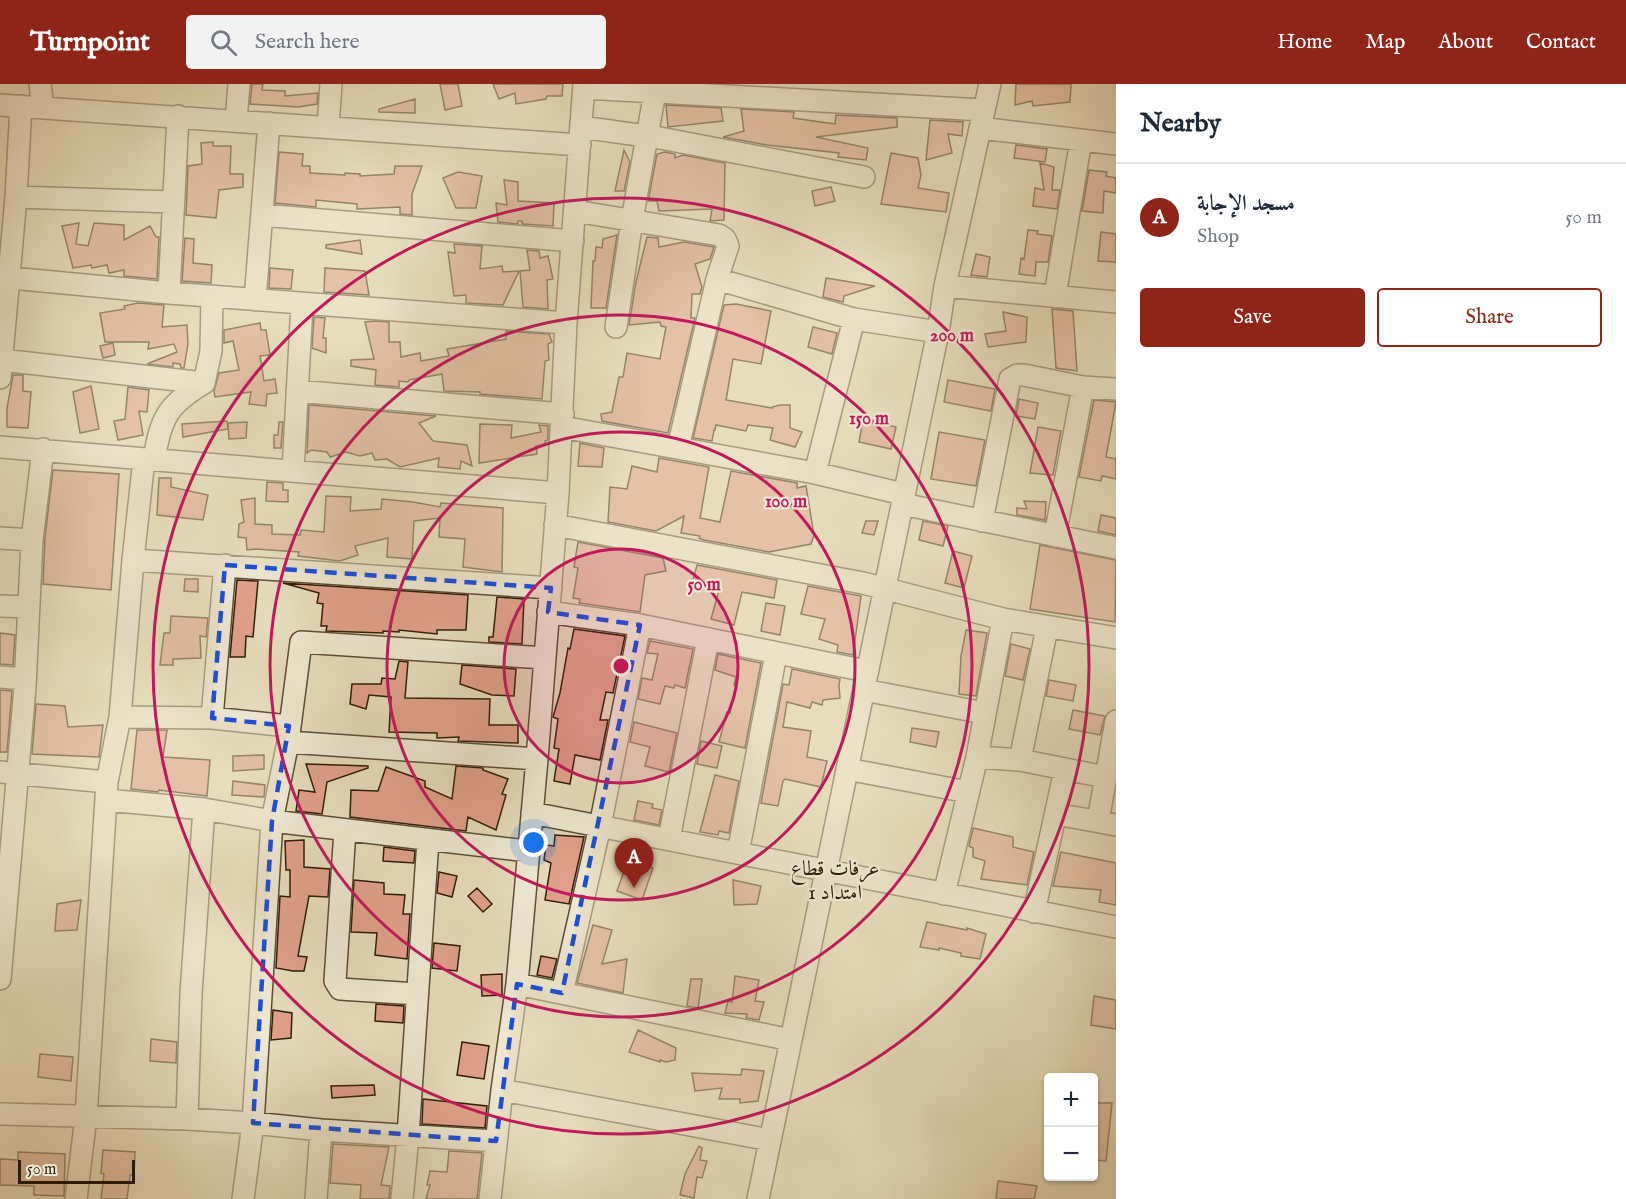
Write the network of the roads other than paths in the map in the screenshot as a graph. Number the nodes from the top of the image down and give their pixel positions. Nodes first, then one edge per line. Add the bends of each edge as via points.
1 (40, 84) edge
2 (239, 84) edge
3 (331, 84) edge
4 (990, 84) edge
5 (584, 86) edge
6 (655, 92) junction
7 (795, 92) edge
8 (10, 106) edge
9 (43, 108) junction
10 (178, 116) junction
11 (982, 119) junction
12 (236, 121) junction
13 (269, 123) junction
14 (328, 127) junction
15 (581, 136) junction
16 (647, 136) junction
17 (1081, 140) junction
18 (1116, 144) edge
19 (864, 177) dead end
20 (16, 197) junction
21 (173, 202) junction
22 (575, 211) junction
23 (262, 215) junction
24 (632, 220) junction
25 (573, 241) junction
26 (5, 278) edge
27 (717, 279) junction
28 (945, 286) junction
29 (169, 293) junction
30 (1055, 296) junction
31 (212, 297) junction
32 (255, 300) junction
33 (1116, 302) edge
34 (302, 304) junction
35 (854, 319) junction
36 (566, 323) junction
37 (616, 327) dead end
38 (938, 332) junction
39 (1, 369) edge
40 (204, 383) junction
41 (1083, 387) junction
42 (1116, 389) edge
43 (297, 391) junction
44 (562, 421) junction
45 (0, 447) edge
46 (678, 448) junction
47 (43, 449) junction
48 (149, 459) junction
49 (293, 471) junction
50 (815, 473) junction
51 (558, 493) junction
52 (903, 499) junction
53 (982, 521) junction
54 (555, 525) junction
55 (1055, 536) junction
56 (0, 538) edge
57 (32, 540) junction
58 (1116, 548) edge
59 (133, 560) junction
60 (225, 566) junction
61 (551, 588) junction
62 (885, 589) junction
63 (0, 606) edge
64 (28, 607) junction
65 (548, 612) junction
66 (1003, 619) junction
67 (640, 625) junction
68 (1047, 628) junction
69 (1116, 638) edge
70 (708, 639) junction
71 (776, 654) junction
72 (544, 658) junction
73 (0, 677) edge
74 (25, 679) junction
75 (865, 680) junction
76 (984, 713) junction
77 (120, 717) junction
78 (212, 718) junction
79 (1116, 721) edge
80 (289, 734) junction
81 (1113, 749) edge
82 (977, 757) junction
83 (537, 759) junction
84 (1020, 760) junction
85 (847, 769) junction
86 (1065, 770) junction
87 (9, 772) edge
88 (1105, 777) junction
89 (107, 791) junction
90 (969, 792) junction
91 (204, 809) junction
92 (532, 813) junction
93 (1056, 814) junction
94 (272, 821) junction
95 (1107, 823) edge
96 (600, 826) junction
97 (345, 830) junction
98 (428, 840) junction
99 (669, 840) junction
100 (527, 851) junction
101 (738, 853) junction
102 (5, 866) edge
103 (826, 870) junction
104 (944, 894) junction
105 (1034, 912) junction
106 (1116, 927) edge
107 (2, 930) edge
108 (0, 979) edge
109 (517, 984) junction
110 (562, 993) junction
111 (417, 994) junction
112 (791, 1040) junction
113 (502, 1090) junction
114 (0, 1114) edge
115 (86, 1117) junction
116 (187, 1119) junction
117 (253, 1123) junction
118 (321, 1130) junction
119 (408, 1136) junction
120 (770, 1140) junction
121 (496, 1141) junction
122 (76, 1199) edge
123 (243, 1199) edge
124 (315, 1199) edge
125 (402, 1199) edge
126 (490, 1199) edge
127 (758, 1199) edge

1 - 9 street
2 - 12 street
3 - 14 street
4 - 11 street
5 - 6 street
5 - 15 street
6 - 7 street
6 - 16 street
7 - 11 street
8 - 9 street
8 - 20 street
9 - 10 street
10 - 12 street
10 - 21 street
11 - 17 street
11 - 28 street
12 - 13 street
13 - 14 street
13 - 23 street
14 - 15 street
15 - 16 street
15 - 22 street
16 - 19 street
16 - 24 street
17 - 18 street
17 - 30 street
20 - 21 street
20 - 26 street
21 - 29 street
22 - 24 street
22 - 25 street
23 - 25 street
23 - 32 street
24 - 27 street via 725,239 728,246
24 - 37 street
25 - 36 street
26 - 29 street
26 - 39 street
27 - 35 street
27 - 46 street
28 - 30 street
28 - 38 street
29 - 31 street
30 - 33 street
31 - 32 street
31 - 40 street via 211,351
32 - 34 street
34 - 36 street
34 - 43 street
35 - 38 street
35 - 50 street
36 - 44 street
38 - 52 street
39 - 40 street
40 - 48 street via 182,396 165,418
41 - 42 street
41 - 53 street via 1024,375 1010,379
41 - 55 street
43 - 44 street
43 - 49 street
44 - 46 street
44 - 51 street
45 - 47 street
46 - 50 street
47 - 48 street
47 - 57 street
48 - 49 street
48 - 59 street
49 - 51 street
50 - 52 street
51 - 54 street
52 - 53 street
52 - 62 street
53 - 55 street
54 - 61 street
54 - 62 street
55 - 58 street
56 - 57 street
57 - 64 street
59 - 60 street
59 - 77 street
60 - 61 street
60 - 78 street
61 - 65 street
62 - 66 street
62 - 75 street
63 - 64 street
64 - 74 street
65 - 67 street
65 - 72 street
66 - 68 street
66 - 76 street
67 - 70 street
67 - 96 street
68 - 69 street
68 - 84 street
70 - 71 street
70 - 99 street
71 - 75 street
71 - 101 street
72 - 80 street via 300,642
72 - 83 street
73 - 74 street
74 - 87 street
75 - 76 street
75 - 85 street
76 - 82 street
77 - 78 street
77 - 89 street
78 - 80 street
79 - 81 street
80 - 83 street
80 - 94 street
81 - 88 street
82 - 84 street
82 - 90 street
83 - 92 street
84 - 86 street
85 - 90 street
85 - 103 street
86 - 88 street
86 - 93 street
87 - 89 street
87 - 102 street
88 - 95 street
89 - 91 street
89 - 115 street
90 - 104 street
91 - 94 street
91 - 116 street
92 - 96 street
92 - 100 street
93 - 95 street
93 - 105 street
94 - 97 street
94 - 117 street
96 - 99 street
96 - 110 street
97 - 98 street
97 - 111 street via 335,981 340,989
98 - 100 street
98 - 111 street
99 - 101 street
100 - 109 street
101 - 103 street
102 - 107 street
103 - 104 street
103 - 112 street
104 - 105 street
105 - 106 street
107 - 108 street
109 - 110 street
109 - 113 street
110 - 112 street
111 - 119 street
112 - 120 street
113 - 120 street
113 - 121 street
114 - 115 street
115 - 116 street
115 - 122 street
116 - 117 street
117 - 118 street
117 - 123 street
118 - 119 street
118 - 124 street
119 - 121 street
119 - 125 street
120 - 127 street
121 - 126 street

